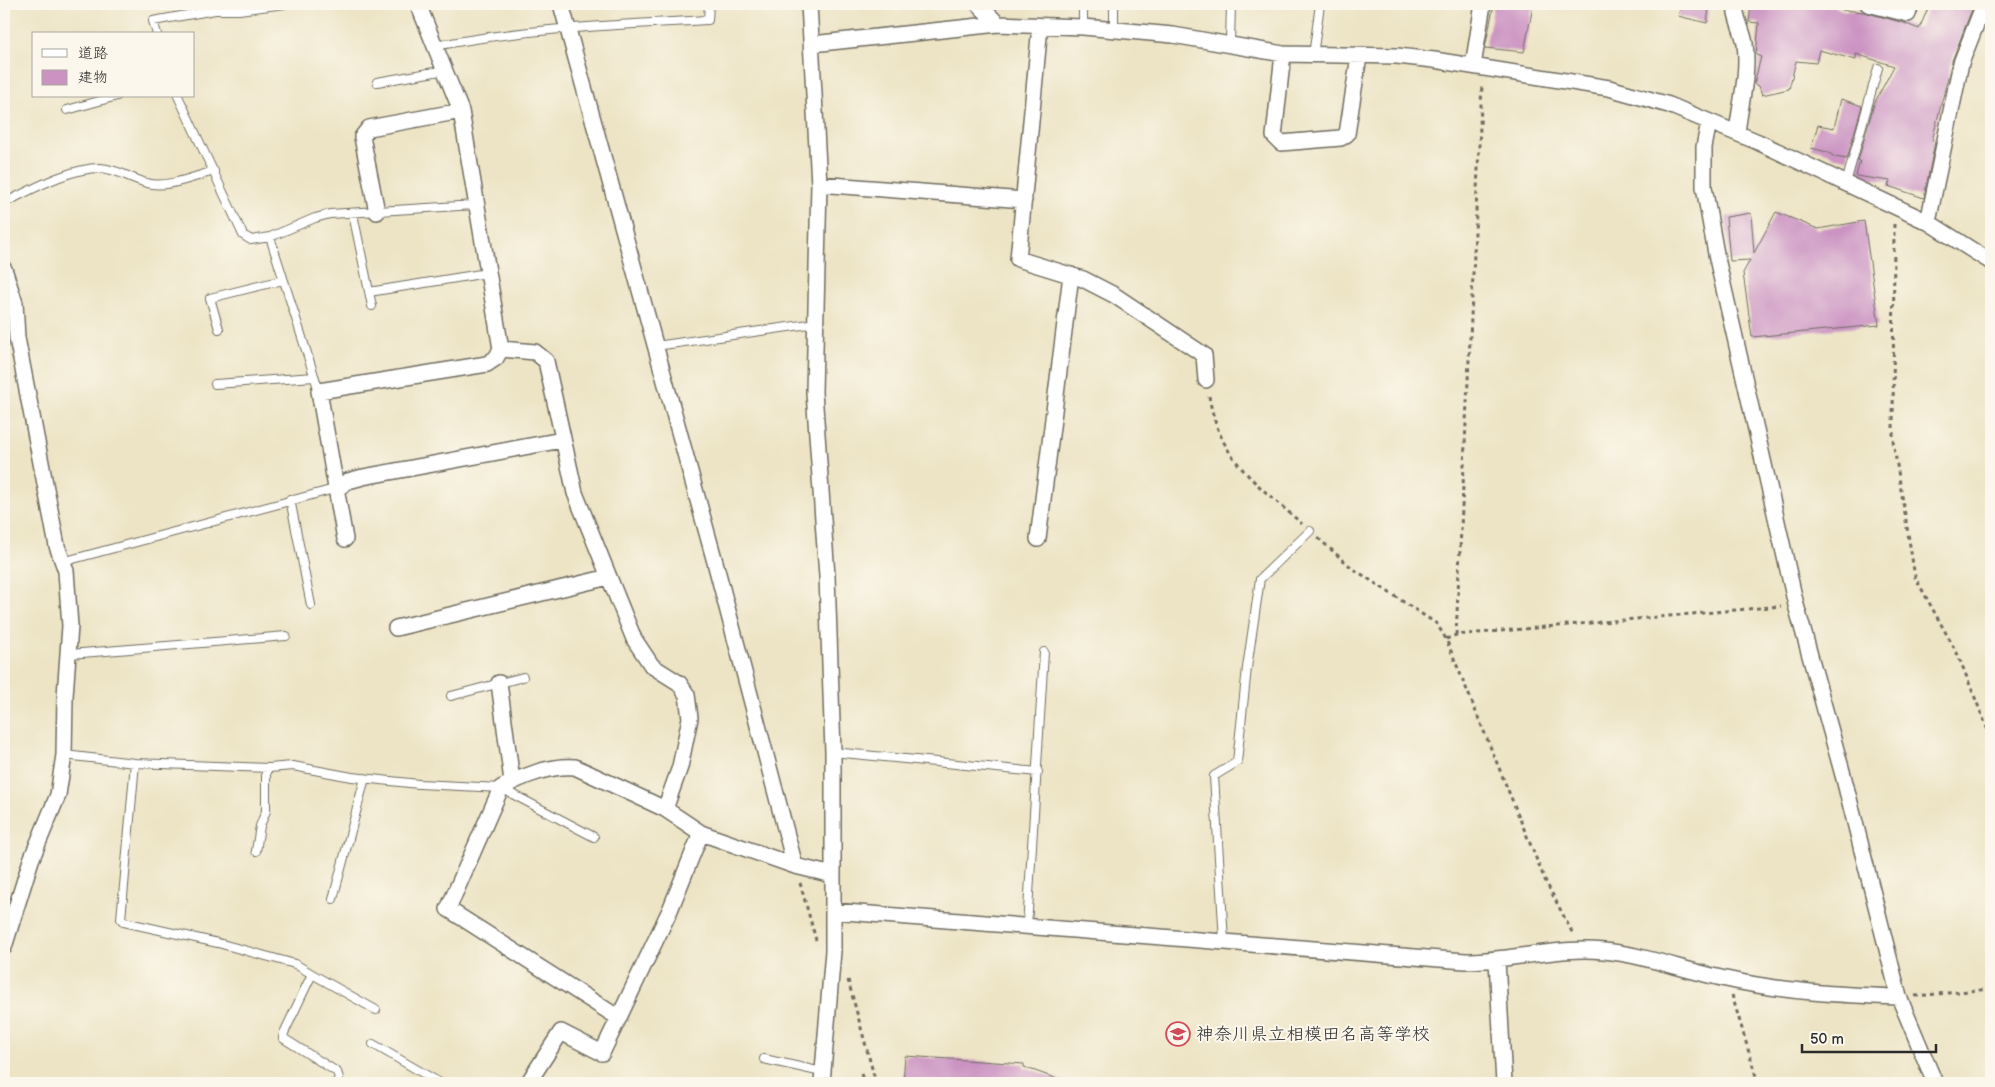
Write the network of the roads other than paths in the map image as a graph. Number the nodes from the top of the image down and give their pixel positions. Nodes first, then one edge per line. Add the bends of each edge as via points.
1 (285, 4) edge
2 (418, 4) edge
3 (562, 4) edge
4 (709, 4) edge
5 (809, 4) edge
6 (978, 4) edge
7 (1083, 4) edge
8 (1114, 4) edge
9 (1231, 4) edge
10 (1320, 4) edge
11 (1483, 4) edge
12 (1735, 4) edge
13 (1868, 4) edge
14 (1911, 4) edge
15 (1984, 4) edge
16 (239, 7) edge
17 (998, 24) junction
18 (1977, 25) junction
19 (1040, 26) junction
20 (1083, 26) junction
21 (568, 28) junction
22 (1114, 29) junction
23 (1991, 30) edge
24 (156, 32) edge
25 (812, 44) junction
26 (1230, 44) junction
27 (435, 46) junction
28 (1283, 54) junction
29 (1313, 56) junction
30 (1359, 56) junction
31 (1478, 66) junction
32 (1878, 68) dead end
33 (446, 70) junction
34 (377, 82) dead end
35 (110, 98) edge
36 (179, 98) edge
37 (67, 110) dead end
38 (461, 111) junction
39 (1709, 122) junction
40 (1737, 133) junction
41 (214, 171) junction
42 (819, 184) junction
43 (1846, 184) junction
44 (1024, 200) junction
45 (4, 203) edge
46 (475, 205) junction
47 (377, 212) junction
48 (353, 214) junction
49 (1928, 222) junction
50 (270, 237) junction
51 (1991, 262) edge
52 (4, 269) edge
53 (487, 273) junction
54 (1071, 275) junction
55 (283, 280) junction
56 (369, 292) junction
57 (372, 306) dead end
58 (816, 323) junction
59 (219, 329) dead end
60 (10, 340) edge
61 (656, 346) junction
62 (501, 349) junction
63 (1206, 380) road end
64 (216, 384) dead end
65 (316, 384) junction
66 (562, 440) junction
67 (338, 488) junction
68 (290, 499) junction
69 (1310, 532) road end
70 (345, 539) dead end
71 (1038, 539) dead end
72 (62, 562) junction
73 (609, 577) junction
74 (311, 605) dead end
75 (396, 628) dead end
76 (286, 636) dead end
77 (1044, 652) dead end
78 (70, 654) junction
79 (523, 677) dead end
80 (499, 684) junction
81 (451, 696) dead end
82 (833, 752) junction
83 (64, 755) junction
84 (136, 763) junction
85 (266, 768) junction
86 (1038, 772) junction
87 (365, 778) junction
88 (507, 785) junction
89 (665, 809) junction
90 (701, 832) junction
91 (594, 837) dead end
92 (256, 851) dead end
93 (795, 866) junction
94 (833, 874) junction
95 (333, 899) dead end
96 (833, 911) junction
97 (1027, 927) junction
98 (1224, 941) junction
99 (4, 947) edge
100 (1497, 961) junction
101 (312, 974) junction
102 (1899, 997) junction
103 (376, 1010) dead end
104 (619, 1018) junction
105 (374, 1044) dead end
106 (764, 1059) dead end
107 (822, 1078) edge
108 (336, 1083) edge
109 (440, 1083) edge
110 (528, 1083) edge
111 (1504, 1083) edge
112 (1935, 1083) edge

1 - 16 lane
2 - 27 street
3 - 21 street
4 - 21 lane via 708,20
5 - 25 street
6 - 17 street
7 - 20 lane
8 - 22 lane
9 - 26 lane
10 - 29 lane
11 - 31 street
12 - 40 street via 1735,17 1745,42 1746,57
13 - 14 street via 1908,14
15 - 18 street
16 - 24 lane via 153,21
17 - 19 street
17 - 25 street
18 - 23 street
18 - 49 street via 1961,63
19 - 20 street
19 - 44 street
20 - 22 street
21 - 27 lane
21 - 61 street
22 - 26 street
25 - 42 street
26 - 28 street
27 - 33 street
28 - 29 street
28 - 30 street via 1274,136 1281,143 1341,138 1347,134
29 - 30 street
30 - 31 street via 1397,56
31 - 39 street via 1609,88 1669,105
32 - 43 lane
33 - 34 lane
33 - 38 street
35 - 37 lane
36 - 41 lane
38 - 46 street
38 - 47 street via 369,128 362,137
39 - 40 street
39 - 102 street via 1704,147 1705,196 1716,254 1796,605
40 - 43 street
41 - 45 lane via 158,185 99,168 63,176
41 - 50 lane via 243,235 251,240
42 - 44 street
42 - 58 street
43 - 49 street
44 - 54 street via 1018,259
46 - 47 lane
46 - 53 street
47 - 48 lane
48 - 50 lane via 315,218
48 - 56 lane
49 - 51 street
50 - 55 lane
52 - 60 street via 15,303
53 - 56 lane
53 - 62 street
54 - 63 street via 1114,295 1204,354
54 - 71 street
55 - 59 lane via 210,298
55 - 65 lane
56 - 57 lane
58 - 61 lane
58 - 82 street via 814,392 827,576
60 - 72 street
61 - 93 street
62 - 65 street via 488,364
62 - 66 street via 535,352 546,361
64 - 65 lane
65 - 67 street
66 - 67 street via 363,477
66 - 73 street via 575,493
67 - 68 lane
67 - 70 street
68 - 72 lane
68 - 74 lane
69 - 98 lane via 1260,579 1237,762 1214,776
72 - 78 street via 66,571
73 - 75 street
73 - 89 street via 634,640 652,666 679,683 687,695 690,718 680,767
76 - 78 lane
77 - 86 lane
78 - 83 street via 65,696
79 - 80 lane
80 - 81 lane
80 - 88 street
82 - 86 lane
82 - 94 street
83 - 84 lane
83 - 99 street via 58,795 31,860
84 - 85 lane
84 - 101 lane via 121,919 295,964
85 - 87 lane via 293,766
85 - 92 lane via 266,811
86 - 97 lane
87 - 88 lane via 419,784
87 - 95 lane
88 - 89 street via 561,766 575,767
88 - 91 lane
88 - 104 street via 448,909
89 - 90 street
90 - 93 street
90 - 104 street via 670,910
93 - 94 street
94 - 96 street
96 - 97 street
96 - 107 street
97 - 98 street
98 - 100 street
100 - 102 street via 1581,949 1607,951 1728,980 1824,995
100 - 111 street
101 - 103 lane
101 - 108 lane via 283,1038 337,1072 339,1078
102 - 112 street
104 - 110 street via 602,1053 561,1032
105 - 109 lane
106 - 107 lane

